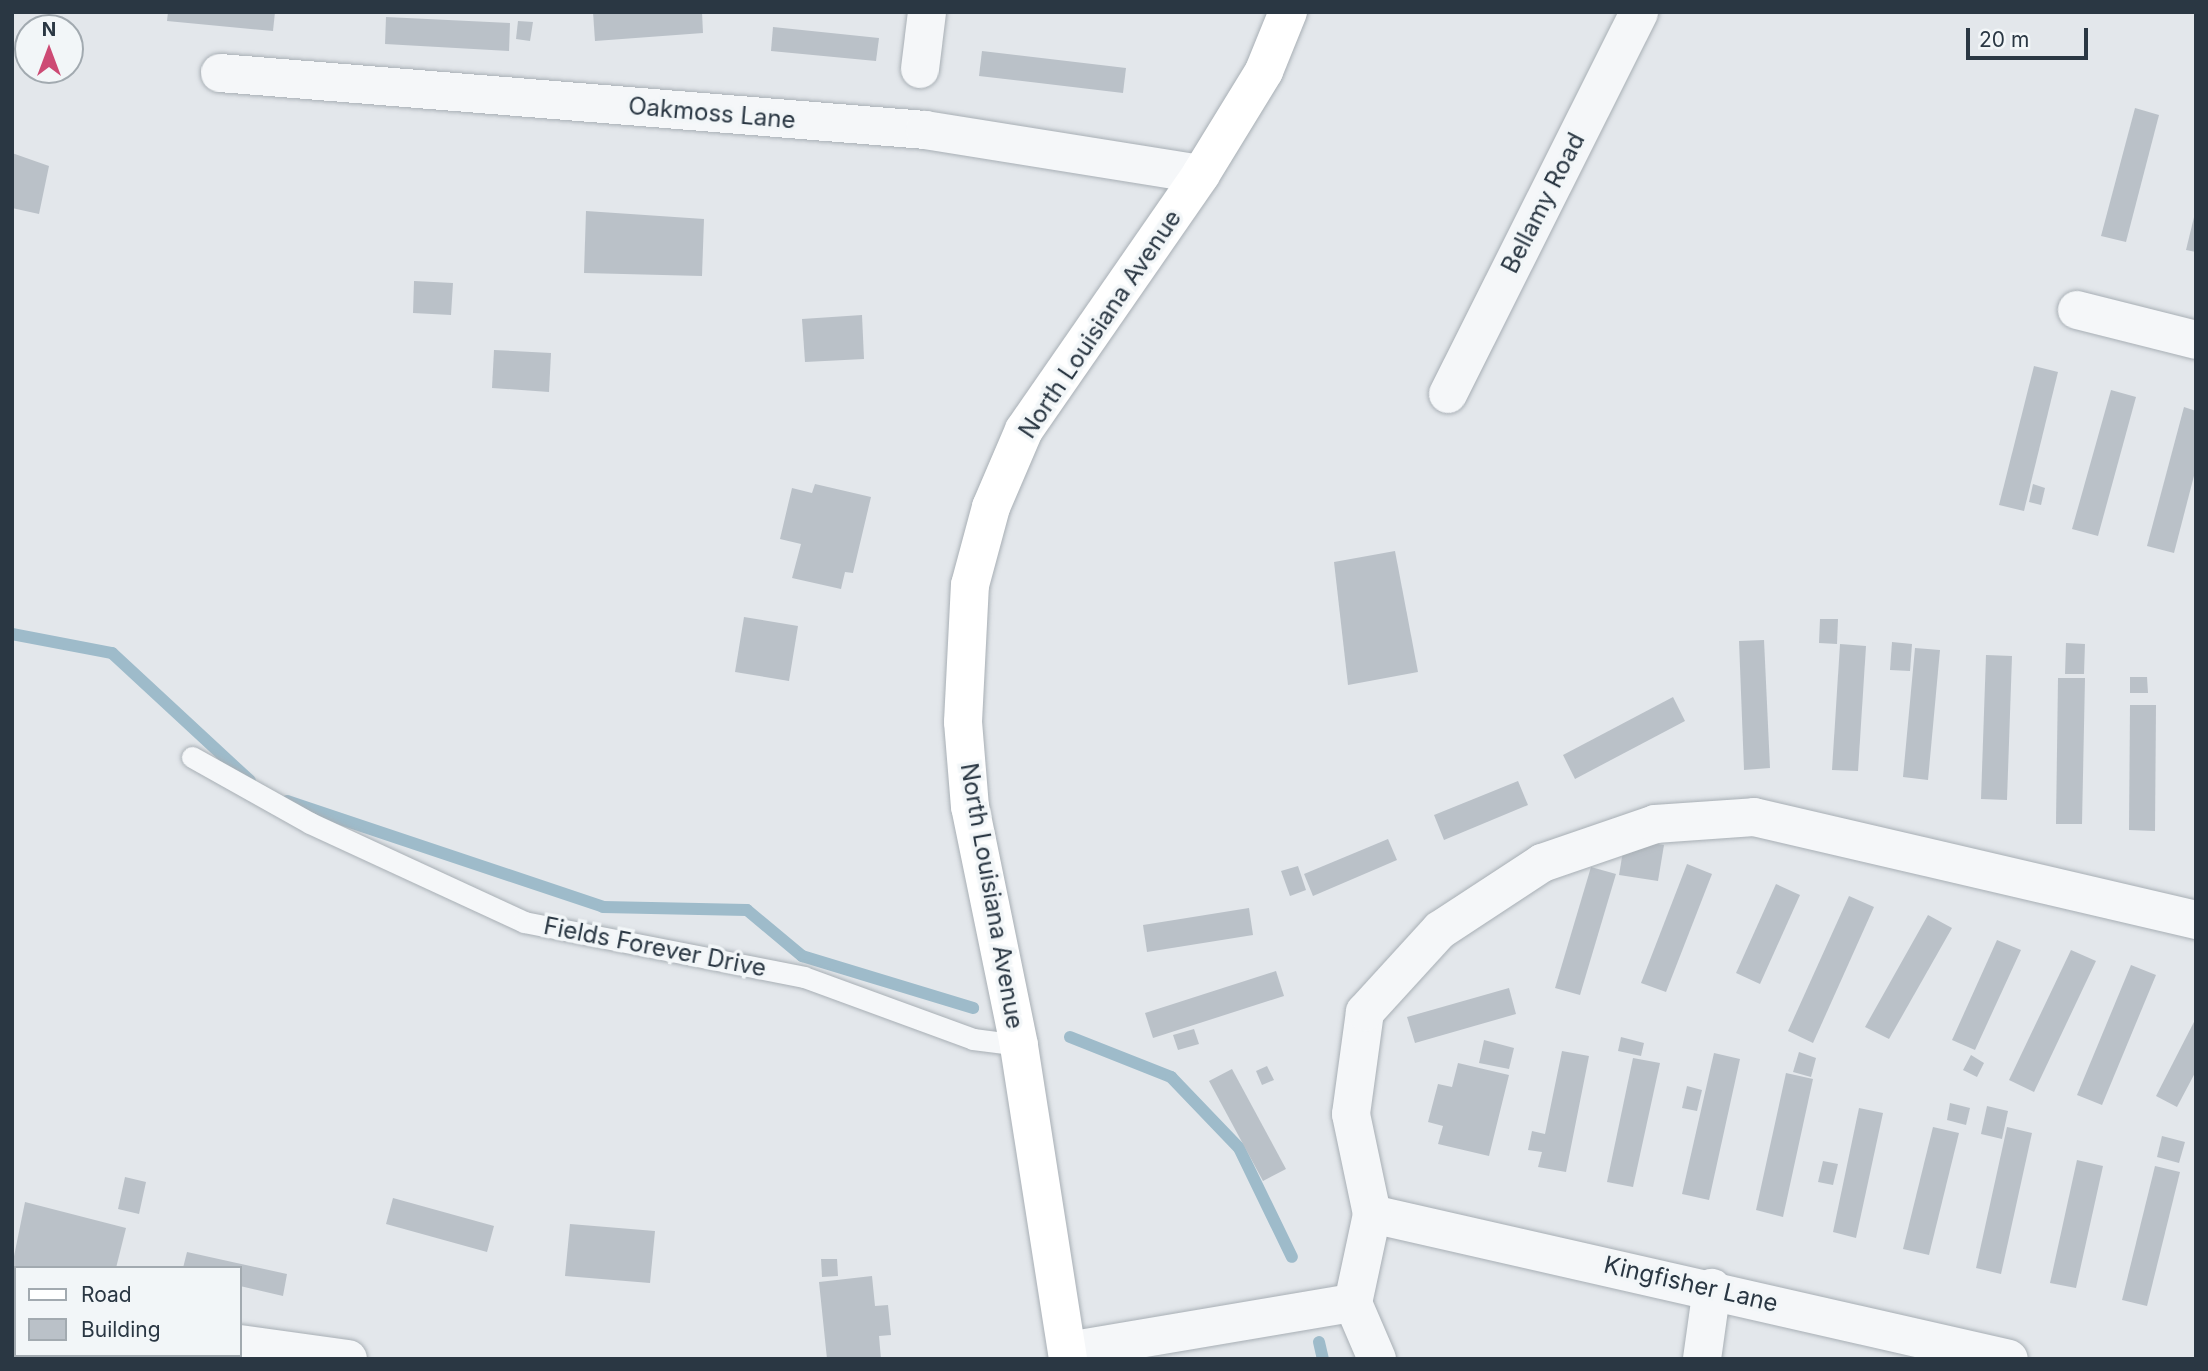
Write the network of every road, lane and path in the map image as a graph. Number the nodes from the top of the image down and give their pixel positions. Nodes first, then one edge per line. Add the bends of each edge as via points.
1 (927, 12) edge
2 (1288, 12) edge
3 (1639, 12) edge
4 (920, 69) dead end
5 (220, 73) dead end
6 (1201, 174) junction
7 (2077, 310) dead end
8 (2196, 340) edge
9 (1448, 394) dead end
10 (192, 757) dead end
11 (2196, 920) edge
12 (1019, 1045) junction
13 (1372, 1214) junction
14 (1712, 1288) junction
15 (1353, 1303) junction
16 (242, 1344) edge
17 (1068, 1355) edge
18 (348, 1359) edge
19 (1377, 1359) edge
20 (1702, 1359) edge
21 (2009, 1359) edge

1 - 4 street
2 - 6 street, North Louisiana Avenue via 1264,71
3 - 9 street, Bellamy Road
5 - 6 street, Oakmoss Lane via 925,130
6 - 12 street, North Louisiana Avenue via 1024,430 991,507 970,585 963,722 970,807
7 - 8 street
10 - 12 lane, Fields Forever Drive via 323,829 524,922 804,978 973,1039
11 - 13 street via 1754,817 1655,824 1542,863 1440,930 1365,1012 1351,1114
12 - 17 street, North Louisiana Avenue
13 - 14 street, Kingfisher Lane
13 - 15 street
14 - 20 street
14 - 21 street, Kingfisher Lane
15 - 17 street
15 - 19 street
16 - 18 street

